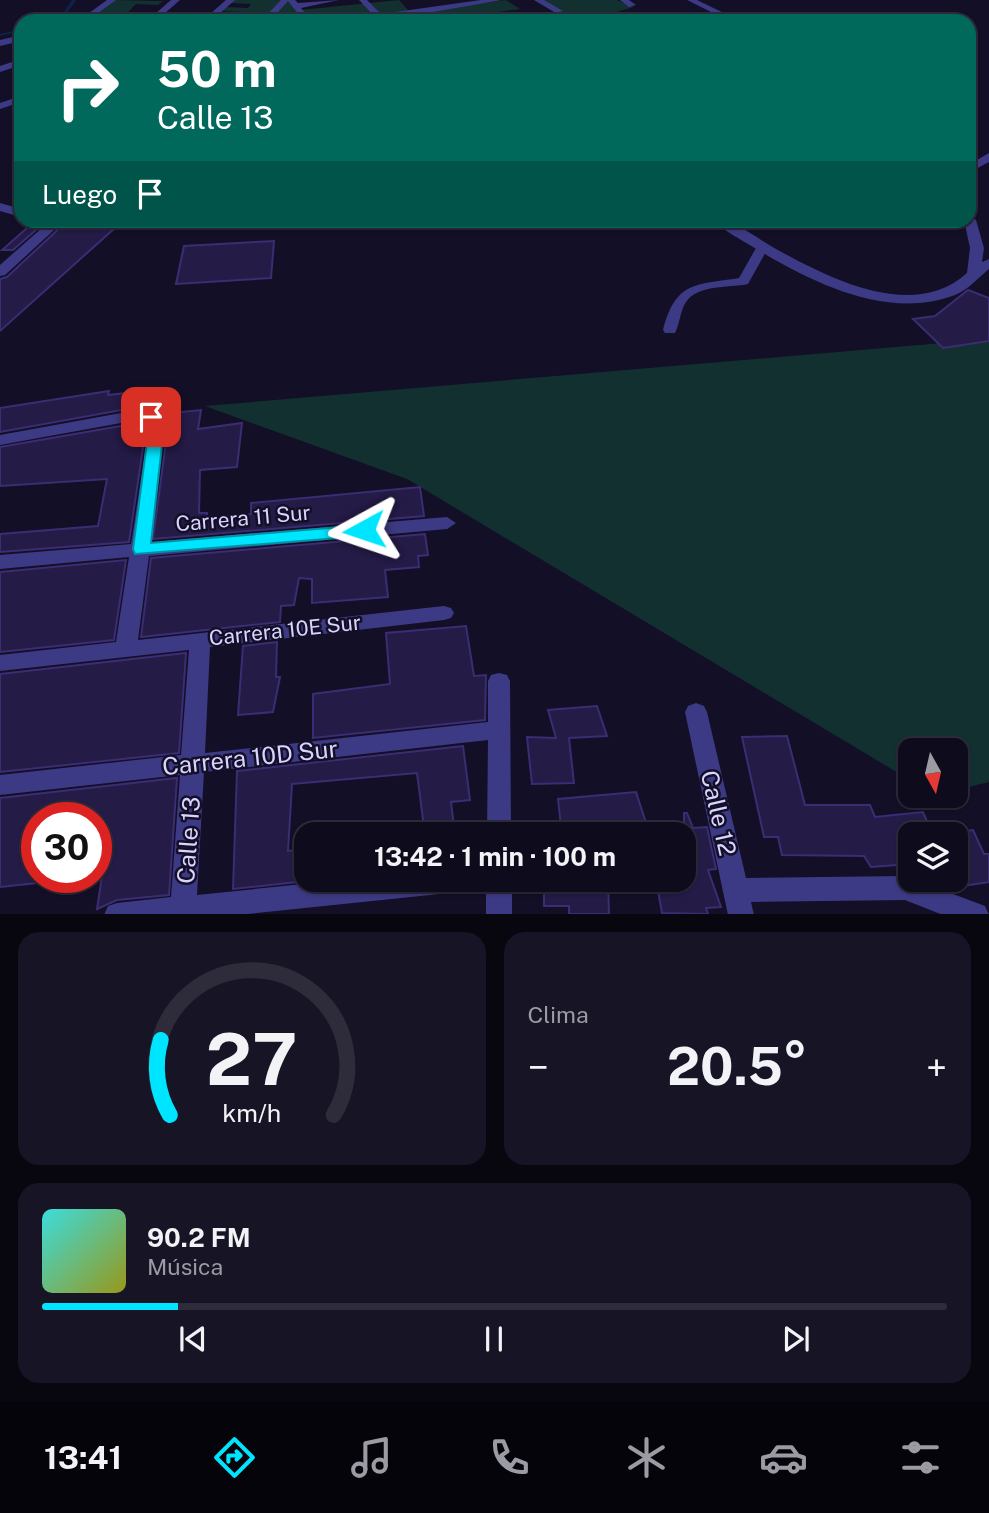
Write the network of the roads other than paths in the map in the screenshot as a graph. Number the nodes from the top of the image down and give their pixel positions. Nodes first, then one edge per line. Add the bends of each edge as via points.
1 (112, 0) edge
2 (176, 0) edge
3 (231, 0) edge
4 (285, 0) edge
5 (335, 0) edge
6 (363, 0) edge
7 (498, 0) edge
8 (538, 0) edge
9 (624, 0) edge
10 (691, 0) edge
11 (293, 3) edge
12 (459, 3) edge
13 (632, 5) dead end
14 (559, 11) dead end
15 (92, 14) edge
16 (160, 14) edge
17 (214, 14) edge
18 (272, 14) edge
19 (374, 14) edge
20 (403, 14) edge
21 (722, 14) edge
22 (50, 228) edge
23 (731, 228) edge
24 (972, 228) edge
25 (762, 248) junction
26 (989, 263) edge
27 (0, 272) edge
28 (973, 272) junction
29 (670, 330) dead end
30 (0, 440) edge
31 (447, 523) dead end
32 (141, 549) junction
33 (0, 562) edge
34 (444, 613) dead end
35 (200, 639) junction
36 (126, 648) junction
37 (0, 663) edge
38 (499, 681) dead end
39 (696, 712) dead end
40 (500, 730) junction
41 (193, 763) junction
42 (0, 785) edge
43 (499, 822) edge
44 (349, 892) edge
45 (499, 892) edge
46 (739, 902) edge
47 (183, 910) edge
48 (130, 914) edge
49 (499, 914) edge
50 (973, 914) edge

1 - 15 lane
2 - 16 lane
3 - 17 lane
4 - 18 lane
5 - 11 lane
6 - 19 lane
7 - 12 lane
8 - 14 lane
9 - 13 lane
10 - 21 lane
12 - 20 lane
22 - 27 street
23 - 25 street
24 - 28 street via 977,248
25 - 28 street via 844,286 905,300 953,291
25 - 29 lane via 744,281 692,288 683,296
26 - 28 street
30 - 32 street via 132,416 151,417 157,427
31 - 32 street, Carrera 11 Sur
32 - 33 street, Carrera 11 Sur
32 - 36 street
34 - 35 street, Carrera 10E Sur
35 - 36 street, Carrera 10E Sur
35 - 41 street, Calle 13
36 - 37 street, Carrera 10E Sur
38 - 40 street
39 - 46 street, Calle 12
40 - 41 street, Carrera 10D Sur
40 - 43 street
41 - 42 street, Carrera 10D Sur
41 - 47 street, Calle 13
44 - 47 street
45 - 49 street
46 - 50 street via 905,888
47 - 48 street

